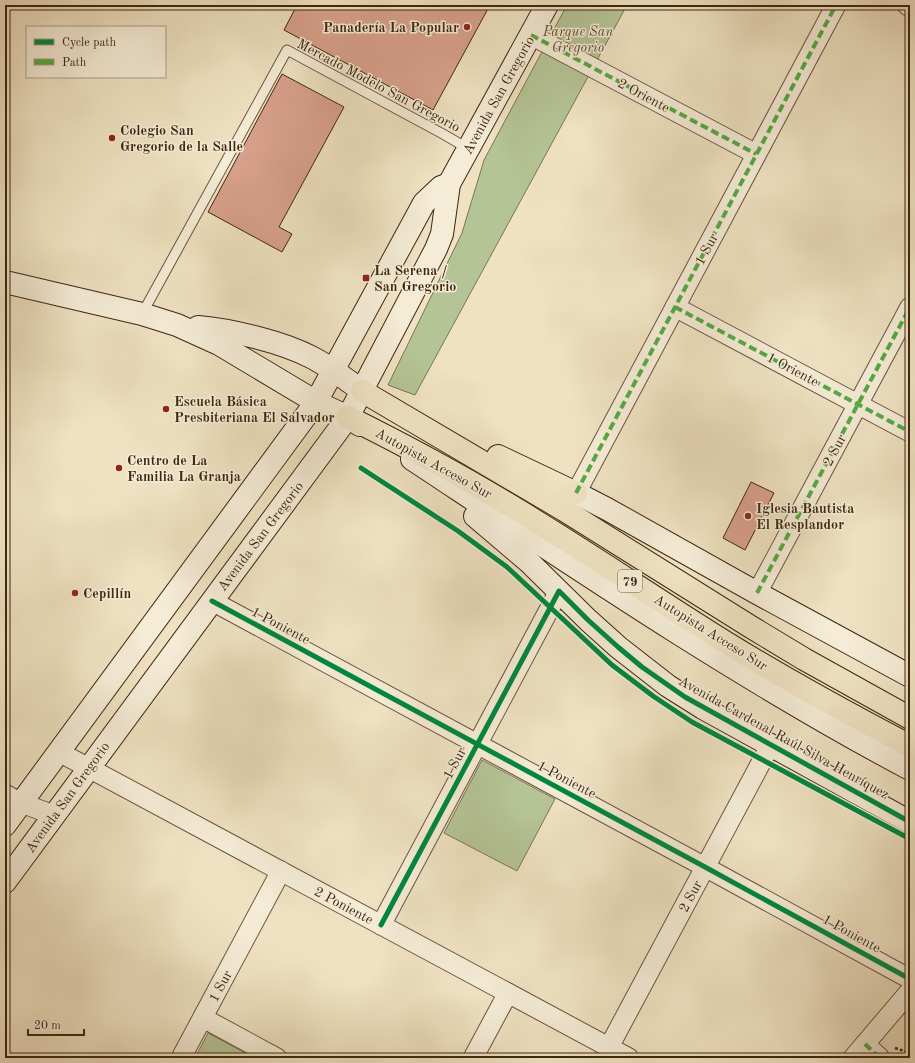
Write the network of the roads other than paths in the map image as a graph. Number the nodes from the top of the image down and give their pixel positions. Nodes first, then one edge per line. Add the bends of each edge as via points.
1 (547, 5) edge
2 (836, 5) edge
3 (907, 5) edge
4 (910, 7) edge
5 (531, 35) junction
6 (468, 149) junction
7 (756, 154) junction
8 (449, 184) junction
9 (6, 285) edge
10 (675, 307) junction
11 (910, 307) edge
12 (142, 314) junction
13 (177, 325) junction
14 (333, 370) junction
15 (362, 390) junction
16 (316, 402) junction
17 (858, 404) junction
18 (348, 417) junction
19 (428, 429) junction
20 (910, 432) edge
21 (576, 493) junction
22 (559, 592) junction
23 (757, 593) junction
24 (212, 601) junction
25 (867, 653) junction
26 (910, 668) edge
27 (910, 676) edge
28 (910, 718) edge
29 (478, 744) junction
30 (771, 744) junction
31 (910, 746) edge
32 (59, 752) junction
33 (89, 768) junction
34 (910, 769) edge
35 (13, 798) edge
36 (54, 815) junction
37 (910, 822) edge
38 (5, 825) edge
39 (705, 867) junction
40 (281, 871) junction
41 (5, 882) edge
42 (381, 925) junction
43 (910, 979) edge
44 (910, 991) edge
45 (508, 993) junction
46 (203, 1018) junction
47 (609, 1047) junction
48 (859, 1051) edge
49 (886, 1052) edge
50 (182, 1058) edge
51 (277, 1058) edge
52 (473, 1058) edge
53 (629, 1058) edge

1 - 5 main road, Avenida San Gregorio
2 - 7 street, 1 Sur
3 - 4 street
5 - 6 main road, Avenida San Gregorio
5 - 7 street, 2 Oriente
6 - 8 main road, Avenida San Gregorio
6 - 12 lane, Mercado Modelo San Gregorio via 287,50
7 - 10 street, 1 Sur
8 - 14 main road, Avenida San Gregorio via 441,187 424,203
8 - 15 main road, Avenida San Gregorio via 442,234 436,249
9 - 12 main road
10 - 17 street, 1 Oriente
10 - 21 street, 1 Sur
11 - 17 street, 2 Sur
12 - 13 main road
13 - 14 main road via 225,331 276,344 304,353
13 - 16 main road via 219,344
14 - 15 main road
14 - 16 main road, Avenida San Gregorio
15 - 18 main road, Avenida San Gregorio
15 - 19 highway, Autopista Acceso Sur / 79
16 - 18 main road
16 - 32 main road, Avenida San Gregorio
17 - 20 street, 1 Oriente
17 - 23 street, 2 Sur
18 - 22 main road, Avenida Cardenal Raúl Silva Henríquez via 487,525
18 - 24 main road, Avenida San Gregorio
18 - 31 highway, Autopista Acceso Sur / 79 via 494,495 725,642
18 - 34 main road via 716,657 794,705
19 - 21 highway via 485,450
19 - 28 highway, Autopista Acceso Sur / 79 via 564,510 751,627
21 - 23 main road
22 - 29 street, 1 Sur
22 - 30 main road, Avenida Cardenal Raúl Silva Henríquez via 618,647 668,686
23 - 25 main road
24 - 29 street, 1 Poniente
24 - 33 main road, Avenida San Gregorio
25 - 26 main road
25 - 27 main road
29 - 39 street, 1 Poniente
29 - 42 street, 1 Sur
30 - 37 main road, Avenida Cardenal Raúl Silva Henríquez
30 - 39 street, 2 Sur
32 - 33 street, 2 Poniente
32 - 35 main road, Avenida San Gregorio
33 - 36 main road, Avenida San Gregorio
33 - 40 street, 2 Poniente
35 - 36 street
35 - 38 main road, Avenida San Gregorio
36 - 41 main road, Avenida San Gregorio
39 - 43 street, 1 Poniente
39 - 47 street, 2 Sur
40 - 42 street, 2 Poniente
40 - 46 street, 1 Sur
42 - 45 street, 2 Poniente
44 - 48 street
45 - 47 street, 2 Poniente
45 - 52 street
46 - 50 street, 1 Sur
46 - 51 street
47 - 53 street, 2 Poniente
48 - 49 street

